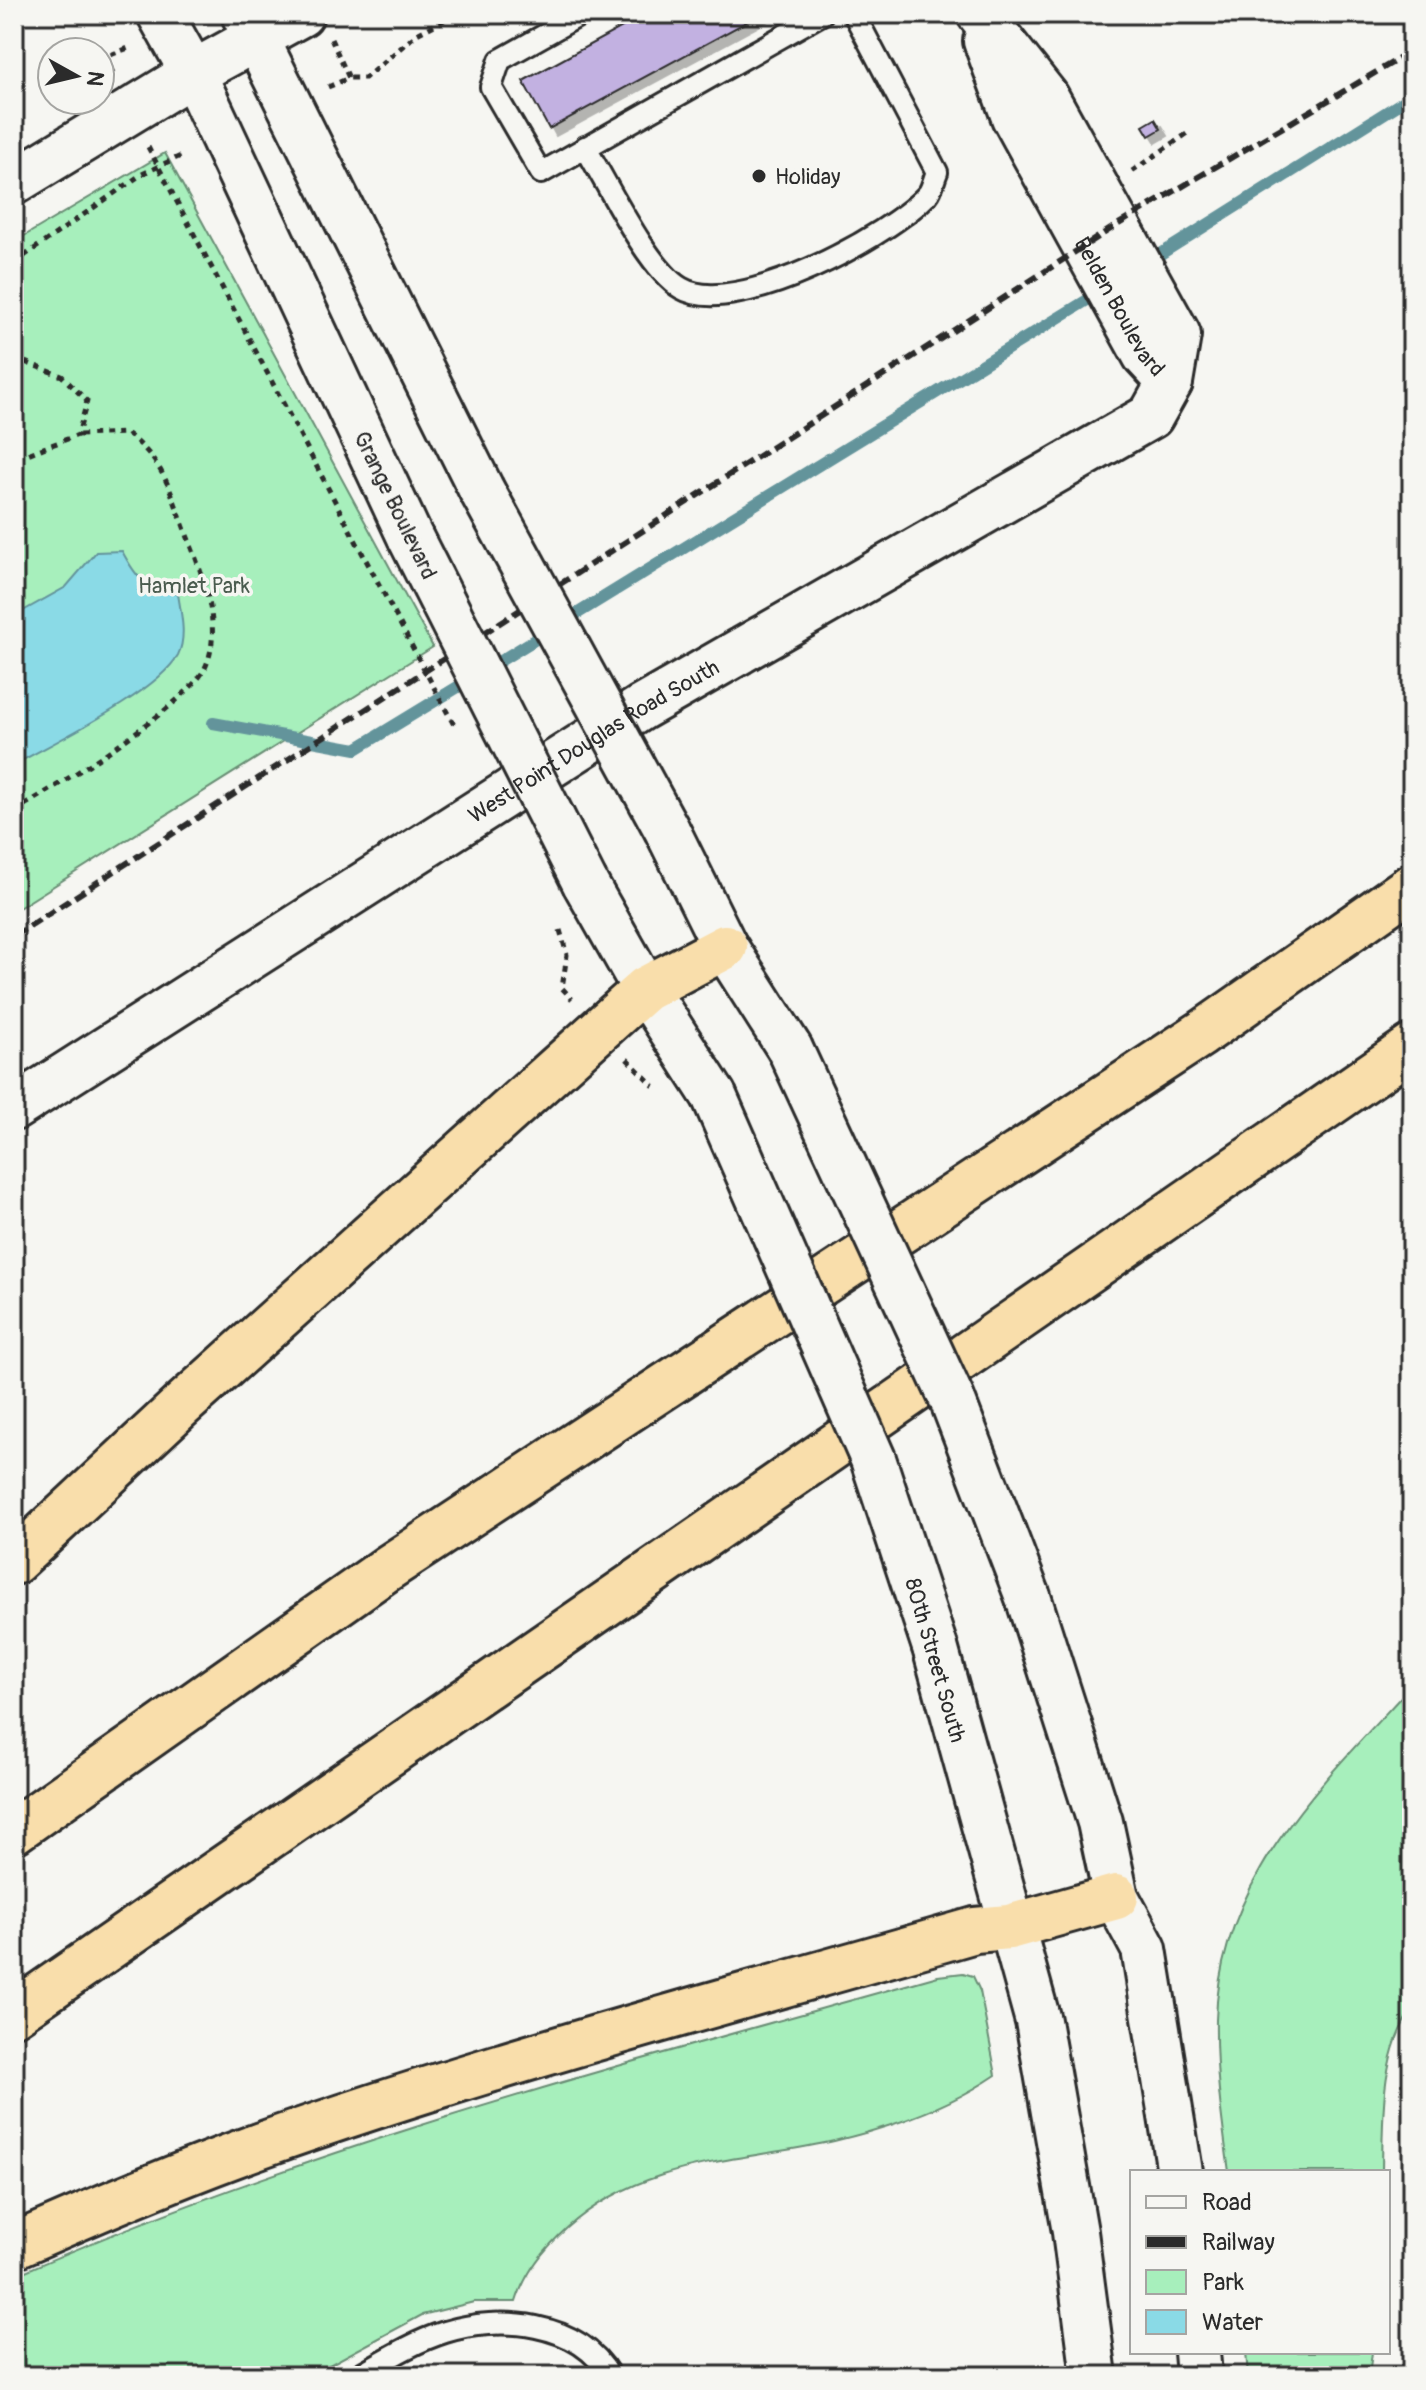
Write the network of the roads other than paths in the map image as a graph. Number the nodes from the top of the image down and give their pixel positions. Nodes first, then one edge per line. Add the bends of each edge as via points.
1 (582, 14) edge
2 (822, 14) edge
3 (854, 14) edge
4 (978, 14) edge
5 (313, 20) edge
6 (164, 22) edge
7 (251, 26) edge
8 (193, 73) junction
9 (585, 147) junction
10 (14, 182) edge
11 (1170, 382) junction
12 (1412, 886) edge
13 (725, 947) junction
14 (645, 989) junction
15 (1412, 1047) edge
16 (14, 1108) edge
17 (14, 1562) edge
18 (14, 1831) edge
19 (1116, 1897) junction
20 (1009, 1927) junction
21 (14, 2013) edge
22 (1180, 2170) edge
23 (14, 2246) edge
24 (1197, 2354) edge
25 (357, 2376) edge
26 (610, 2376) edge
27 (1094, 2376) edge
28 (1199, 2376) edge

1 - 9 lane via 500,60 491,87 541,173
2 - 9 lane
3 - 9 lane via 937,172 929,193 893,222 803,273 760,290 707,297 682,289 662,274
4 - 11 street, Belden Boulevard via 1014,117 1145,355
4 - 11 street, Belden Boulevard via 1046,97 1178,335
5 - 7 street
6 - 8 street, Grange Boulevard
7 - 8 street
7 - 13 street, bridge via 481,489
8 - 10 street
8 - 14 street, Grange Boulevard, bridge via 411,539 585,883
11 - 16 street, West Point Douglas Road South via 1151,416 641,708
12 - 18 highway via 1201,1034 388,1568
13 - 14 highway
13 - 19 street, bridge via 790,1049 952,1399 1028,1597 1100,1822
14 - 17 highway
14 - 20 street, 80th Street South, bridge via 714,1096 873,1459 935,1647
15 - 21 highway
19 - 20 highway
19 - 22 street via 1144,1949
20 - 23 highway via 975,1930 319,2126 225,2158
20 - 27 street, 80th Street South via 1038,2021
24 - 28 street
25 - 26 lane via 431,2337 502,2324 575,2341

